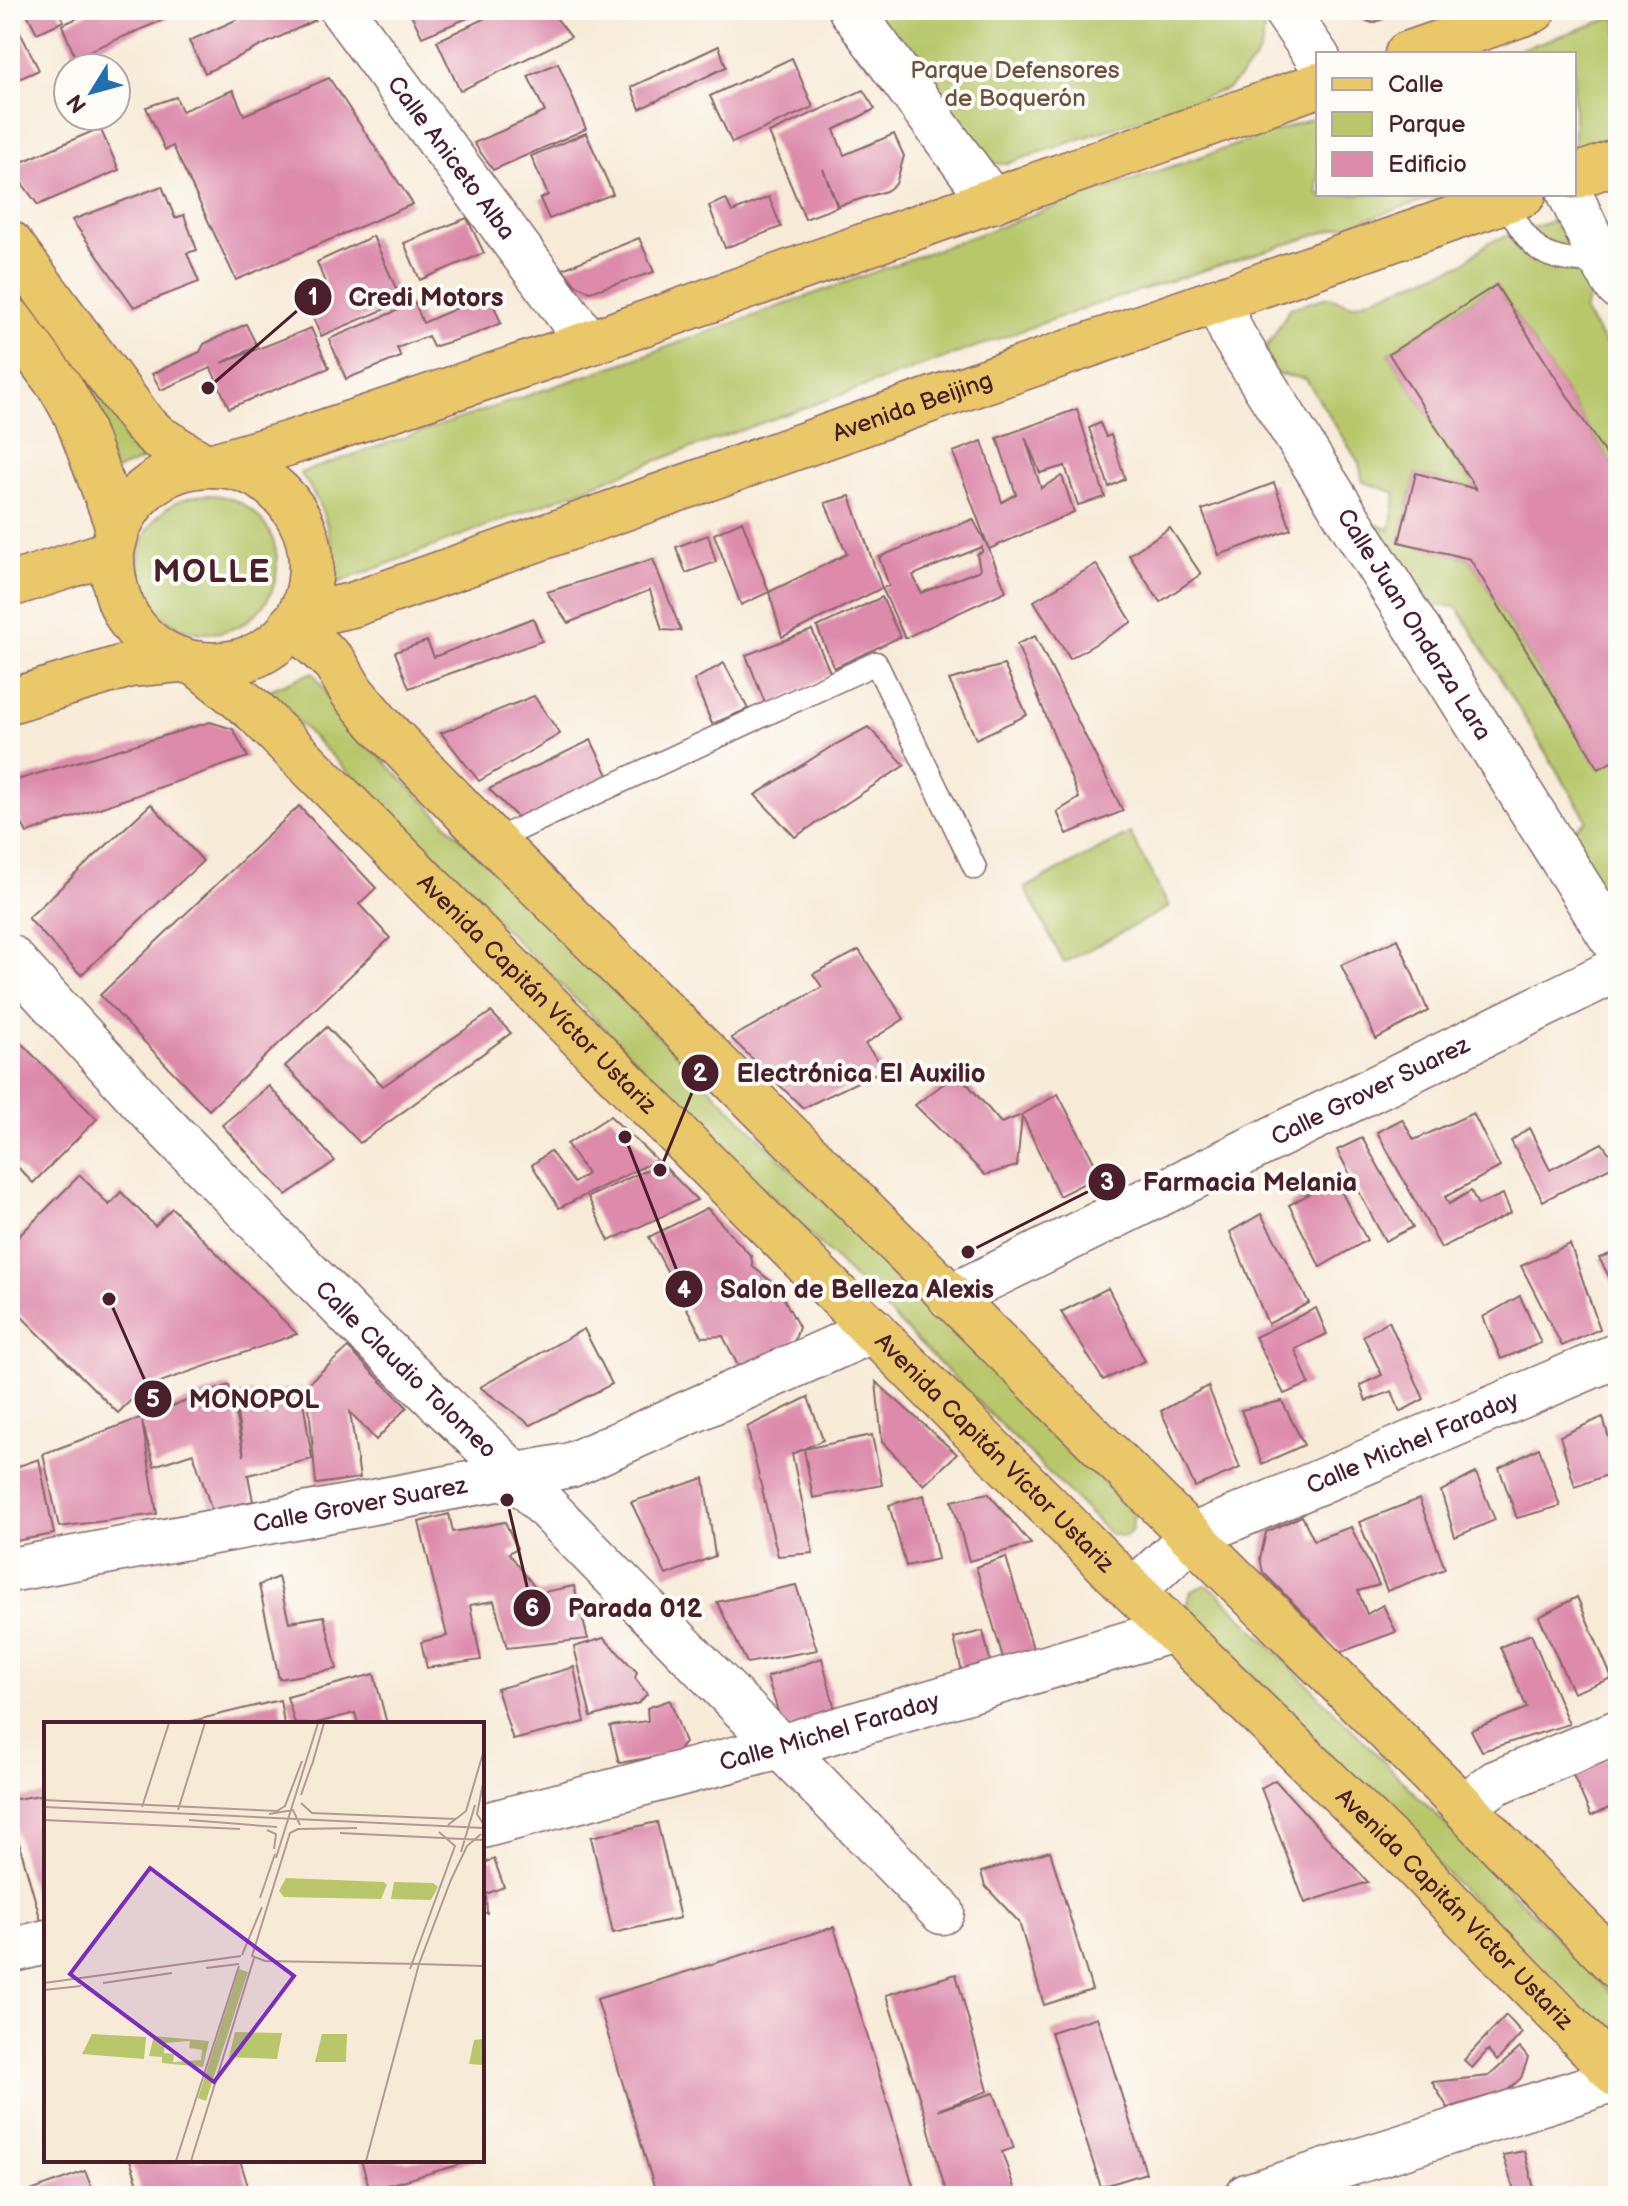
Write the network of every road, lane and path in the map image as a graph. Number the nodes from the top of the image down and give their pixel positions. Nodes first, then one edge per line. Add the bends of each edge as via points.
1 (342, 10) edge
2 (851, 10) edge
3 (1285, 10) edge
4 (1534, 10) edge
5 (1413, 52) edge
6 (1316, 55) edge
7 (1316, 86) edge
8 (1618, 161) edge
9 (1576, 176) edge
10 (1571, 196) edge
11 (1515, 197) edge
12 (992, 201) junction
13 (10, 243) edge
14 (1610, 275) edge
15 (1217, 300) junction
16 (10, 319) edge
17 (589, 343) junction
18 (208, 465) junction
19 (115, 539) junction
20 (10, 585) edge
21 (297, 617) junction
22 (188, 662) junction
23 (10, 701) edge
24 (493, 841) junction
25 (975, 868) dead end
26 (1618, 943) edge
27 (10, 957) edge
28 (1618, 969) edge
29 (950, 1297) junction
30 (874, 1330) junction
31 (1618, 1355) edge
32 (514, 1474) junction
33 (1192, 1536) junction
34 (10, 1570) edge
35 (1133, 1591) junction
36 (1173, 1630) junction
37 (1618, 1732) edge
38 (780, 1747) junction
39 (1463, 1806) junction
40 (484, 1825) edge
41 (942, 1912) dead end
42 (44, 1942) edge
43 (10, 1951) edge
44 (1618, 1967) edge
45 (1618, 2078) edge
46 (1247, 2196) edge

1 - 17 street, Calle Aniceto Alba
2 - 12 street
3 - 6 street
4 - 5 main road
7 - 12 main road
8 - 9 main road
10 - 14 street
11 - 14 lane via 1524,236 1548,256
11 - 15 main road, Avenida Beijing
12 - 17 main road
13 - 18 main road via 143,423
15 - 21 main road, Avenida Beijing via 352,605
15 - 26 street, Calle Juan Ondarza Lara via 1242,350
16 - 19 main road via 76,415
17 - 18 main road via 290,443
18 - 19 main road via 172,472 146,489 131,504
18 - 21 main road via 257,477 292,507 311,558 311,577
19 - 20 main road
19 - 22 main road via 115,590 121,609 161,652
21 - 22 main road via 251,657 215,665
21 - 24 main road via 379,724
22 - 23 main road via 130,665
22 - 30 main road, Avenida Capitán Víctor Ustariz via 255,711
24 - 25 lane via 876,663
24 - 29 main road
27 - 32 street, Calle Claudio Tolomeo via 346,1312
28 - 29 street, Calle Grover Suarez
29 - 33 main road
30 - 32 street, Calle Grover Suarez via 571,1465
30 - 35 main road, Avenida Capitán Víctor Ustariz
31 - 33 street, Calle Michel Faraday
32 - 34 street, Calle Grover Suarez
32 - 38 street, Calle Claudio Tolomeo
33 - 35 street, Calle Michel Faraday
33 - 39 main road
35 - 36 main road, Avenida Capitán Víctor Ustariz
36 - 38 street, Calle Michel Faraday
36 - 45 main road, Avenida Capitán Víctor Ustariz via 1398,1849
37 - 39 street via 1495,1783
38 - 40 street, Calle Michel Faraday
38 - 41 street, Calle Claudio Tolomeo
39 - 44 main road
42 - 43 street
45 - 46 street

